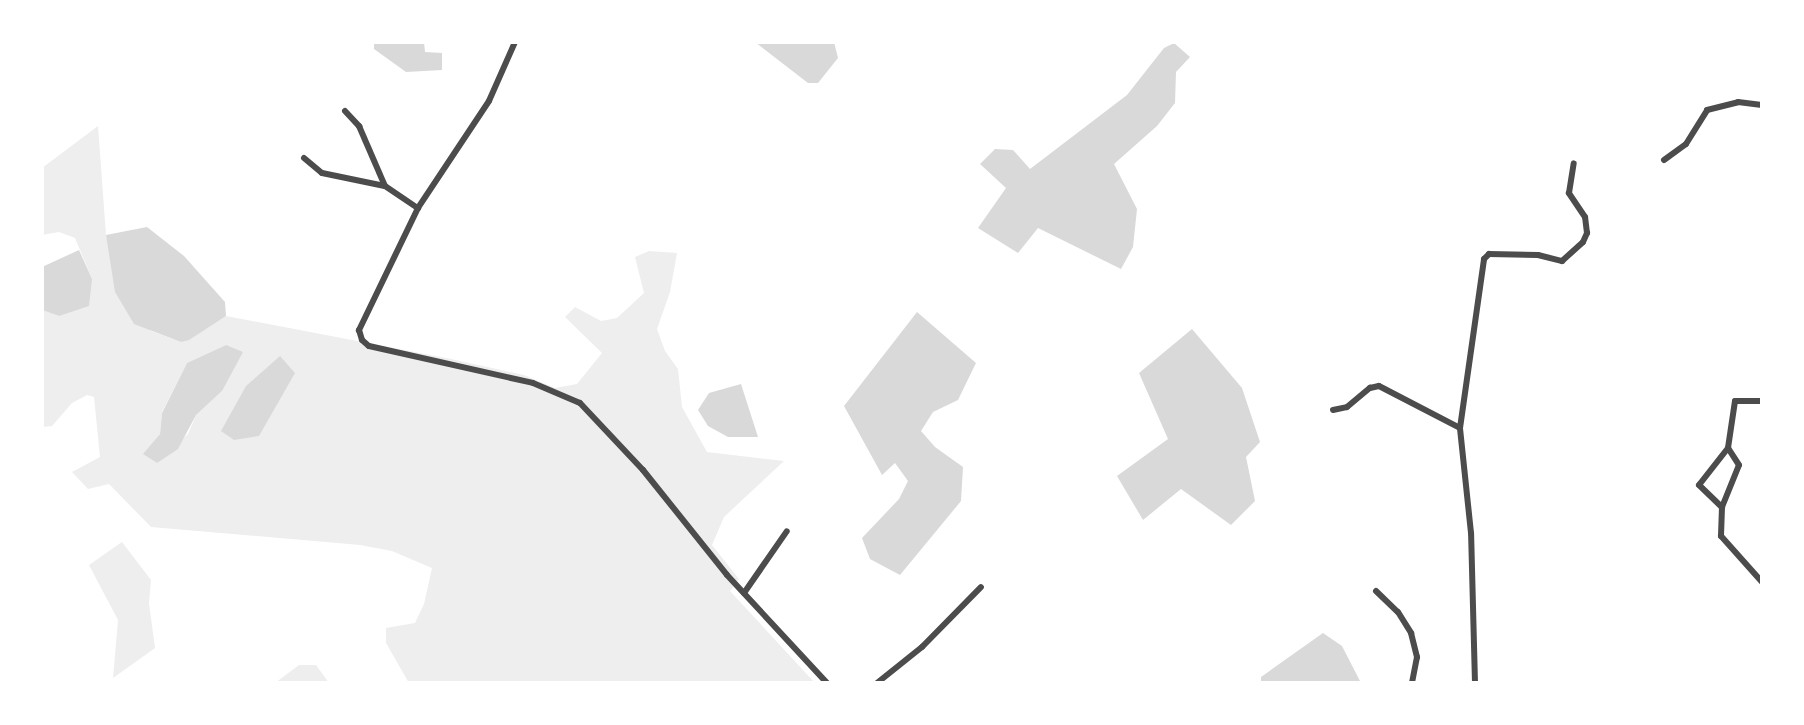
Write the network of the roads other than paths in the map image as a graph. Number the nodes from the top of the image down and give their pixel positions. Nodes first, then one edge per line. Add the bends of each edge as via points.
1 (515, 42) edge
2 (1762, 105) edge
3 (345, 111) dead end
4 (304, 158) dead end
5 (1664, 160) dead end
6 (1574, 163) dead end
7 (385, 186) junction
8 (418, 208) junction
9 (1762, 401) edge
10 (1333, 410) dead end
11 (1460, 428) junction
12 (1728, 448) junction
13 (1722, 507) junction
14 (787, 531) dead end
15 (1762, 582) edge
16 (981, 587) dead end
17 (1376, 591) dead end
18 (744, 593) junction
19 (827, 683) edge
20 (877, 683) edge
21 (1412, 683) edge
22 (1475, 683) edge

1 - 8 street via 489,101
2 - 5 street via 1738,102 1707,110 1686,144
3 - 7 street via 359,126
4 - 7 street via 322,173
6 - 11 street via 1569,193 1585,217 1583,242 1562,261 1538,255 1489,254 1484,259
7 - 8 street
8 - 18 street via 359,330 362,340 369,346 533,383 580,403
9 - 12 street via 1735,401
10 - 11 street via 1379,386
11 - 22 street via 1471,533
12 - 13 street via 1739,465
12 - 13 street via 1699,485
13 - 15 street via 1720,534
14 - 18 street
16 - 20 street via 922,647
17 - 21 street via 1411,633 1417,657
18 - 19 street

